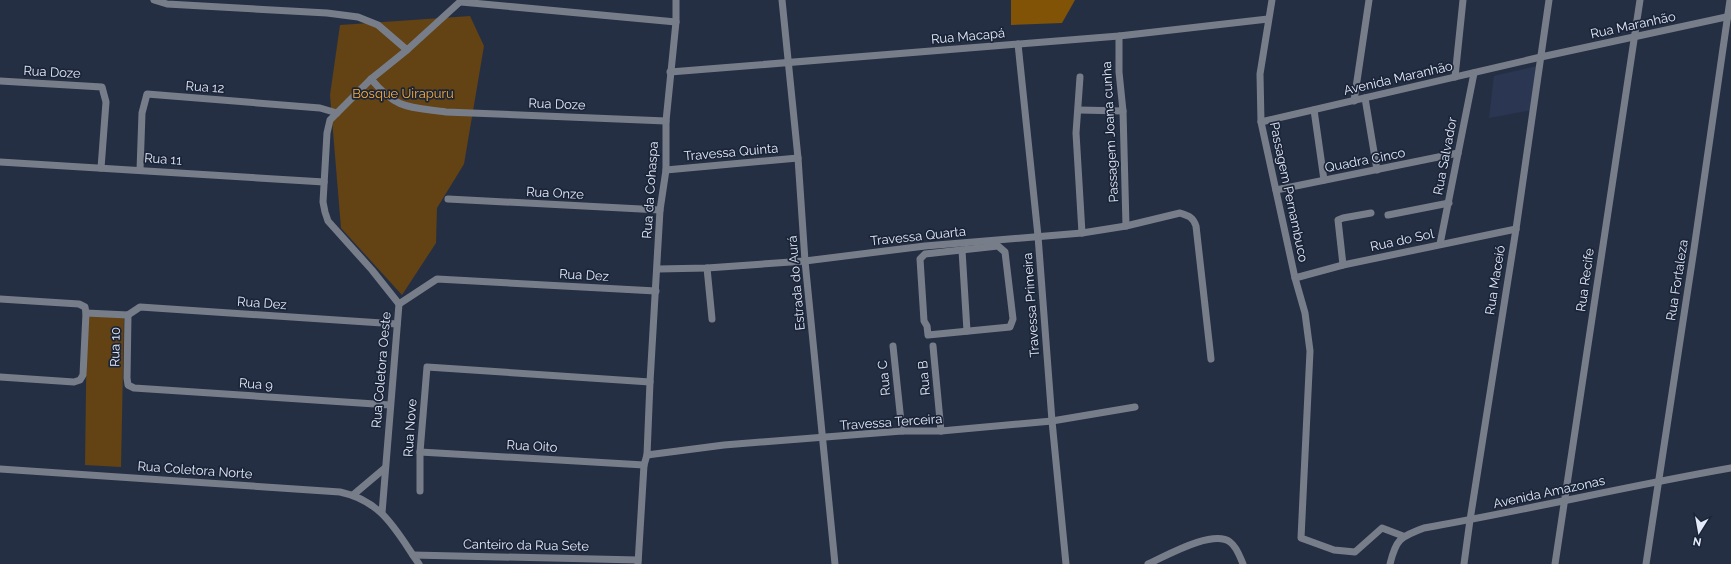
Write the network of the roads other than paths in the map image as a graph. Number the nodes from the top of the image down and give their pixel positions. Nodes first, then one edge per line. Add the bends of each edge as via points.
1 (154, 0) edge
2 (676, 0) edge
3 (782, 0) edge
4 (1272, 0) edge
5 (1369, 0) edge
6 (1463, 0) edge
7 (1549, 0) edge
8 (1640, 0) edge
9 (1730, 0) edge
10 (461, 1) edge
11 (1729, 16) edge
12 (1268, 19) junction
13 (676, 22) junction
14 (1119, 36) junction
15 (1634, 37) junction
16 (1018, 44) junction
17 (407, 50) junction
18 (1541, 57) junction
19 (789, 62) junction
20 (670, 72) junction
21 (1474, 73) junction
22 (1080, 77) dead end
23 (1455, 77) junction
24 (371, 79) junction
25 (0, 81) edge
26 (1365, 98) junction
27 (1354, 101) junction
28 (1079, 110) junction
29 (1314, 110) junction
30 (1123, 111) junction
31 (337, 113) junction
32 (666, 121) junction
33 (1261, 122) junction
34 (1458, 153) junction
35 (798, 158) junction
36 (0, 162) edge
37 (101, 168) junction
38 (140, 170) junction
39 (666, 170) junction
40 (1377, 170) junction
41 (1324, 180) junction
42 (324, 182) junction
43 (1276, 190) junction
44 (448, 199) dead end
45 (1449, 203) junction
46 (660, 210) junction
47 (1371, 213) dead end
48 (1388, 215) dead end
49 (1126, 226) junction
50 (1516, 229) junction
51 (1082, 233) junction
52 (1038, 236) junction
53 (1440, 244) junction
54 (925, 250) junction
55 (962, 250) junction
56 (805, 261) junction
57 (1342, 265) junction
58 (658, 268) junction
59 (707, 268) junction
60 (1295, 278) junction
61 (656, 291) junction
62 (0, 299) edge
63 (399, 304) junction
64 (86, 313) junction
65 (128, 315) junction
66 (712, 319) dead end
67 (397, 324) junction
68 (967, 331) junction
69 (893, 346) dead end
70 (933, 346) dead end
71 (1211, 359) dead end
72 (0, 377) edge
73 (127, 378) joint
74 (650, 382) junction
75 (390, 405) junction
76 (1135, 406) dead end
77 (1052, 421) junction
78 (902, 431) junction
79 (941, 431) junction
80 (822, 438) junction
81 (420, 452) junction
82 (647, 455) junction
83 (644, 465) junction
84 (385, 468) junction
85 (1731, 468) edge
86 (0, 469) edge
87 (1658, 481) junction
88 (420, 491) dead end
89 (353, 495) junction
90 (1564, 501) junction
91 (382, 513) junction
92 (1470, 520) junction
93 (1403, 536) junction
94 (413, 555) junction
95 (638, 562) edge
96 (419, 564) edge
97 (835, 564) edge
98 (1066, 564) edge
99 (1148, 564) edge
100 (1243, 564) edge
101 (1390, 564) edge
102 (1464, 564) edge
103 (1555, 564) edge
104 (1646, 564) edge

1 - 17 street via 166,4 358,17 378,25
2 - 13 street, Rua da Cohaspa
3 - 19 street, Estrada do Aurá
4 - 12 street, Passagem Pernambuco
5 - 27 street
6 - 23 street
7 - 18 street, Rua Maceió
8 - 15 street, Rua Recife
9 - 11 street, Rua Fortaleza
10 - 13 street
10 - 17 street, Rua Coletora Oeste
11 - 15 street, Rua Maranhão
11 - 87 street, Rua Fortaleza
12 - 14 street, Rua Macapá
12 - 33 street, Passagem Pernambuco via 1260,74
13 - 20 street, Rua da Cohaspa
14 - 16 street, Rua Macapá
14 - 30 street, Passagem Joana cunha
15 - 18 street, Rua Maranhão
15 - 90 street, Rua Recife
16 - 19 street, Rua Macapá
16 - 52 street, Travessa Primeira
17 - 24 street, Rua Coletora Oeste
18 - 21 street, Avenida Maranhão
18 - 50 street, Rua Maceió
19 - 20 street, Rua Macapá
19 - 35 street, Estrada do Aurá
20 - 32 street, Rua da Cohaspa
21 - 23 street, Avenida Maranhão
21 - 34 street, Rua Salvador
22 - 28 street
23 - 26 street, Avenida Maranhão
24 - 31 street, Rua Coletora Oeste
24 - 32 street, Rua Doze via 397,104 412,108 446,112
25 - 37 street, Rua Doze via 102,87 106,102
26 - 27 street, Avenida Maranhão
26 - 40 street
27 - 29 street, Avenida Maranhão
28 - 30 street
28 - 51 street via 1076,133
29 - 33 street, Avenida Maranhão
29 - 41 street
30 - 49 street, Passagem Joana cunha
31 - 38 street, Rua 12 via 320,108 147,94 142,113
31 - 42 street, Rua Coletora Oeste via 330,120 327,133
32 - 39 street, Rua da Cohaspa
33 - 43 street, Passagem Pernambuco
34 - 40 street, Quadra Cinco
34 - 45 street, Rua Salvador
35 - 39 street, Travessa Quinta
35 - 56 street, Estrada do Aurá
36 - 37 street, Rua 11
37 - 38 street, Rua 11
38 - 42 street, Rua 11
39 - 46 street, Rua da Cohaspa
40 - 41 street, Quadra Cinco
41 - 43 street, Quadra Cinco
42 - 63 street, Rua Coletora Oeste via 324,212 328,221
43 - 60 street, Passagem Pernambuco
44 - 46 street, Rua Onze
45 - 48 street
45 - 53 street, Rua Salvador
46 - 58 street, Rua da Cohaspa
47 - 57 street via 1338,220
49 - 51 street, Travessa Quarta
49 - 71 street, Travessa Quarta via 1180,213 1194,220
50 - 53 street, Rua do Sol
50 - 92 street, Rua Maceió
51 - 52 street, Travessa Quarta
52 - 54 street, Travessa Quarta
52 - 77 street, Travessa Primeira
53 - 57 street, Rua do Sol
54 - 55 street
54 - 56 street, Travessa Quarta
54 - 68 street via 920,262 924,321 928,335
55 - 68 street
55 - 68 street via 998,246 1005,252 1013,319 1010,327
56 - 59 street, Travessa Quarta
56 - 80 street, Estrada do Aurá
57 - 60 street, Rua do Sol
58 - 59 street, Travessa Quarta
58 - 61 street, Rua da Cohaspa
59 - 66 street
60 - 93 street, Passagem Pernambuco via 1305,313 1309,343 1301,538 1334,550 1355,552 1382,528
61 - 63 street, Rua Dez via 436,279
61 - 74 street, Rua da Cohaspa
62 - 64 street via 80,304 85,307
63 - 67 street, Rua Coletora Oeste
64 - 65 street
64 - 72 street via 83,375 80,380 74,382
65 - 67 street, Rua Dez via 140,307
65 - 73 street, Rua 10
67 - 75 street, Rua Coletora Oeste
69 - 78 street, Rua C
70 - 79 street, Rua B
73 - 75 street, Rua 9 via 128,385 134,388
74 - 81 street, Rua Nove via 427,367
74 - 82 street, Rua da Cohaspa
75 - 84 street, Rua Coletora Oeste
76 - 77 street, Travessa Terceira
77 - 79 street, Travessa Terceira
77 - 98 street, Travessa Primeira
78 - 79 street, Travessa Terceira
78 - 80 street, Travessa Terceira
80 - 82 street, Travessa Terceira via 724,445
80 - 97 street, Estrada do Aurá
81 - 83 street, Rua Oito
81 - 88 street, Rua Nove
82 - 83 street, Rua da Cohaspa
83 - 95 street, Rua da Cohaspa
84 - 89 street
84 - 91 street, Rua Coletora Oeste
85 - 87 street, Avenida Amazonas
86 - 89 street, Rua Coletora Norte via 340,492
87 - 90 street, Avenida Amazonas
87 - 104 street, Rua Fortaleza
89 - 91 street, Rua Coletora Norte via 370,503
90 - 92 street, Avenida Amazonas
90 - 103 street, Rua Recife
91 - 94 street
92 - 93 street, Avenida Amazonas via 1424,528
92 - 102 street, Rua Maceió
93 - 101 street via 1394,548
94 - 95 street, Canteiro da Rua Sete
94 - 96 street
99 - 100 street via 1201,541 1216,538 1224,539 1234,546

